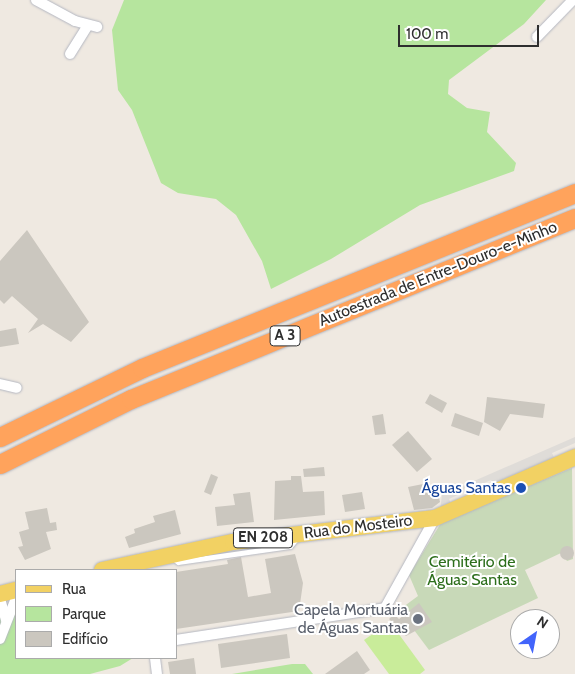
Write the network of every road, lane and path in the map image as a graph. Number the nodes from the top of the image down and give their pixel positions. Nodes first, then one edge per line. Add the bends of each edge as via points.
1 (36, 0) edge
2 (573, 0) edge
3 (537, 38) dead end
4 (70, 54) dead end
5 (575, 193) edge
6 (575, 218) edge
7 (0, 384) edge
8 (17, 388) dead end
9 (0, 437) edge
10 (575, 457) edge
11 (0, 464) edge
12 (435, 518) junction
13 (144, 565) edge
14 (111, 569) edge
15 (15, 590) edge
16 (0, 594) edge
17 (0, 599) edge
18 (15, 600) edge
19 (2, 624) edge
20 (0, 639) edge
21 (178, 640) edge
22 (155, 659) edge
23 (157, 674) edge

1 - 4 street via 92,26
2 - 3 street
5 - 9 highway, Autoestrada de Entre-Douro-e-Minho / A 3 via 142,368
6 - 11 highway, Autoestrada de Entre-Douro-e-Minho / A 3 via 140,396
7 - 8 street
10 - 12 main road, Rua do Mosteiro / EN 208
12 - 13 main road, Rua do Mosteiro / EN 208 via 167,555
12 - 21 street via 388,605 372,612
13 - 14 main road, Rua do Mosteiro / EN 208
15 - 16 main road
17 - 19 street
18 - 19 street
19 - 20 street
22 - 23 street

